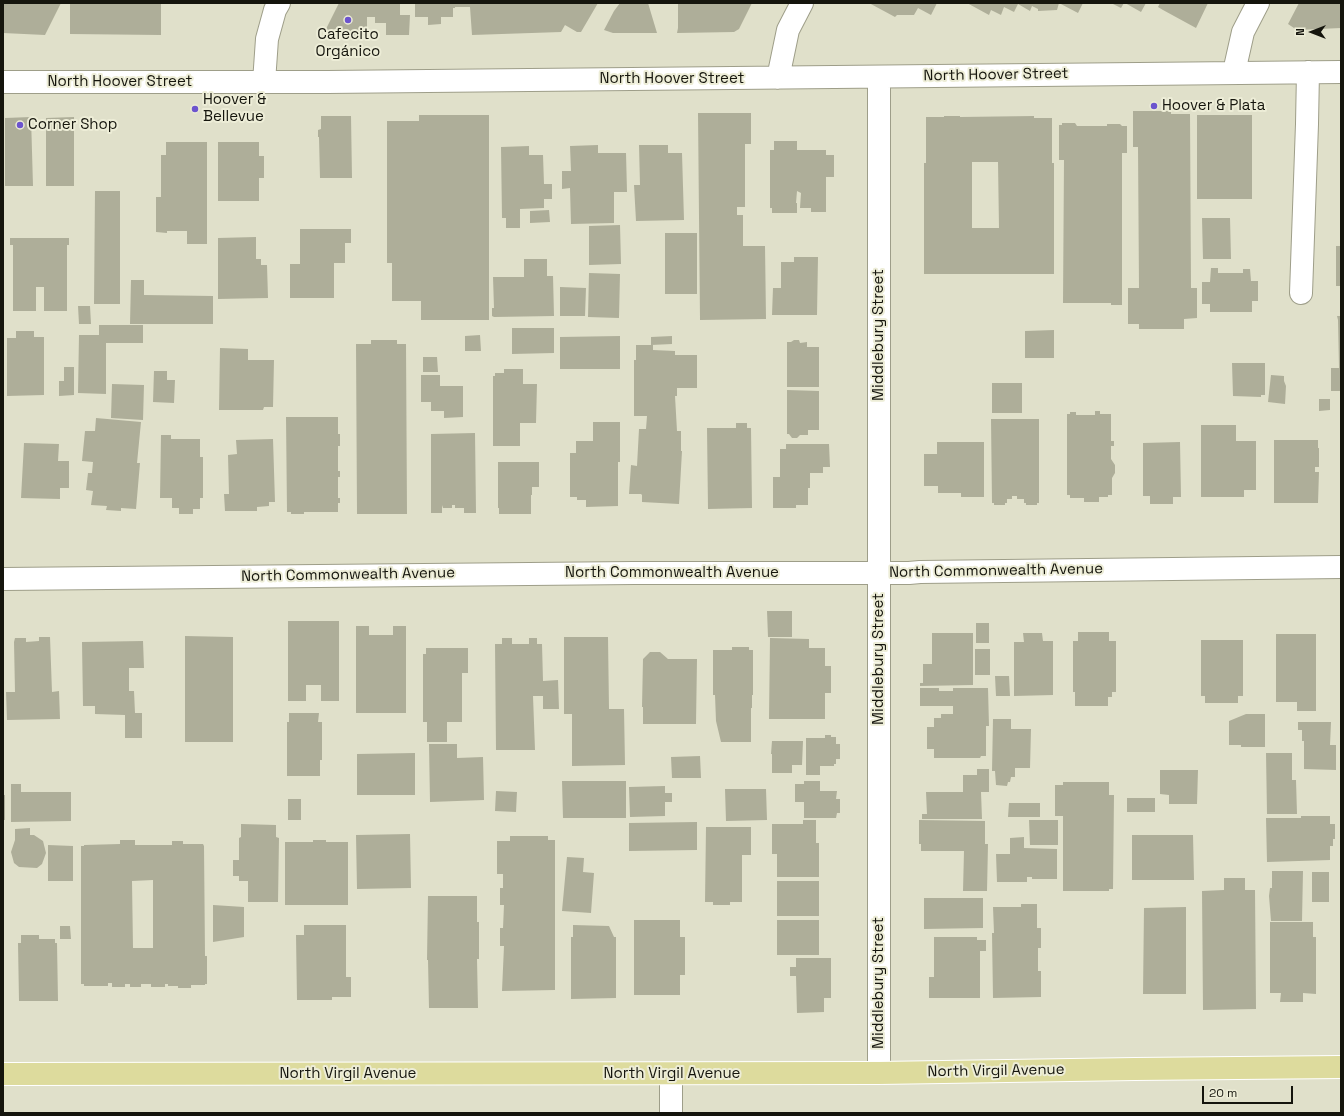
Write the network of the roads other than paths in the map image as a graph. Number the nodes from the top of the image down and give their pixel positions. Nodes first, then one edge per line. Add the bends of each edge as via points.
1 (802, 3) edge
2 (1258, 3) edge
3 (272, 5) edge
4 (1234, 72) junction
5 (1308, 72) junction
6 (1341, 72) edge
7 (879, 77) junction
8 (778, 78) junction
9 (3, 82) edge
10 (264, 82) junction
11 (1301, 293) dead end
12 (1341, 567) edge
13 (879, 573) junction
14 (3, 578) edge
15 (1341, 1068) edge
16 (879, 1073) junction
17 (3, 1074) edge
18 (671, 1074) junction
19 (671, 1113) edge

1 - 8 street via 788,30
2 - 4 street via 1243,32
3 - 10 street
4 - 5 street, North Hoover Street
4 - 7 street, North Hoover Street
5 - 6 street, North Hoover Street
5 - 11 street
7 - 8 street, North Hoover Street
7 - 13 street, Middlebury Street
8 - 10 street, North Hoover Street
9 - 10 street, North Hoover Street
12 - 13 street, North Commonwealth Avenue
13 - 14 street, North Commonwealth Avenue
13 - 16 street, Middlebury Street
15 - 16 main road, North Virgil Avenue
16 - 18 main road, North Virgil Avenue
17 - 18 main road, North Virgil Avenue
18 - 19 street

